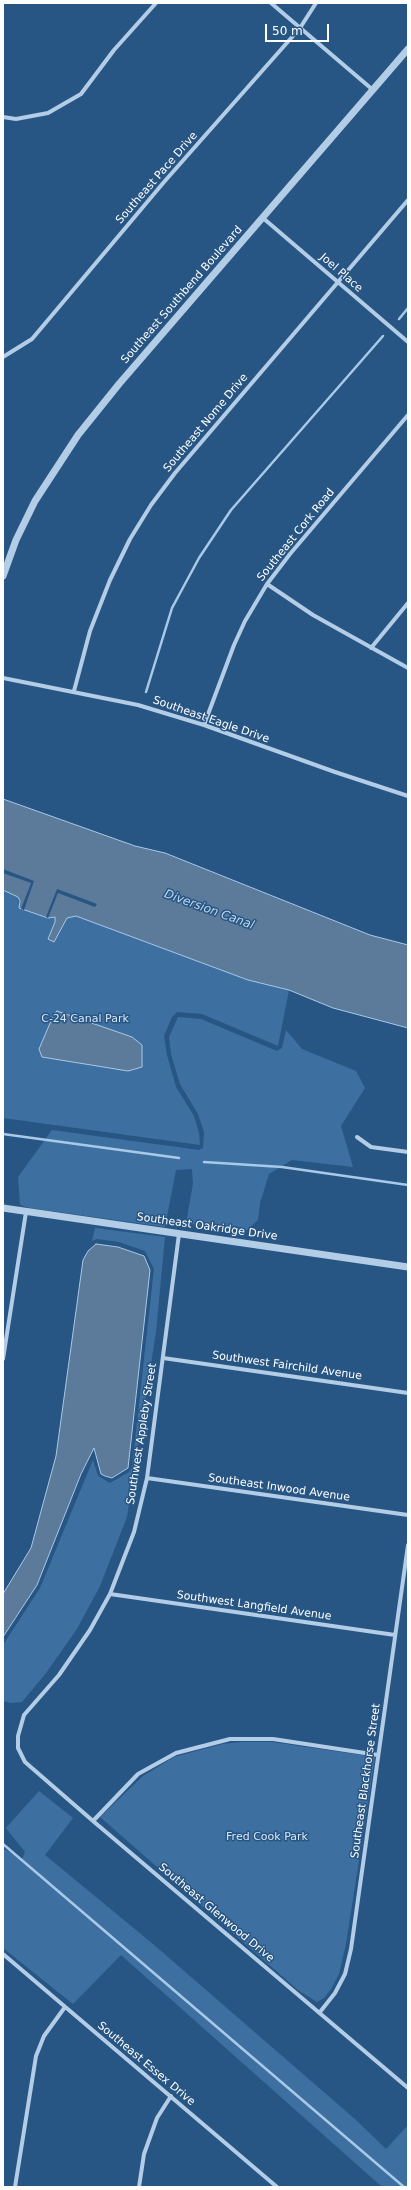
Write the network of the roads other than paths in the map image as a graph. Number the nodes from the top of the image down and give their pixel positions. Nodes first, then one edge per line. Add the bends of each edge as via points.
1 (156, 3) edge
2 (271, 3) edge
3 (316, 3) edge
4 (300, 28) junction
5 (408, 49) edge
6 (373, 90) junction
7 (3, 117) edge
8 (408, 200) edge
9 (263, 218) junction
10 (337, 283) junction
11 (408, 342) edge
12 (3, 357) edge
13 (408, 415) edge
14 (3, 576) edge
15 (267, 584) junction
16 (408, 603) edge
17 (370, 648) junction
18 (408, 668) edge
19 (3, 678) edge
20 (74, 691) junction
21 (204, 725) junction
22 (408, 796) edge
23 (357, 1138) dead end
24 (408, 1152) edge
25 (3, 1208) edge
26 (26, 1212) junction
27 (179, 1234) junction
28 (408, 1267) edge
29 (163, 1358) junction
30 (3, 1359) edge
31 (408, 1393) edge
32 (147, 1478) junction
33 (408, 1515) edge
34 (408, 1546) edge
35 (110, 1594) junction
36 (396, 1635) junction
37 (18, 1748) joint
38 (378, 1755) junction
39 (93, 1821) junction
40 (3, 1954) edge
41 (65, 2007) junction
42 (320, 2012) junction
43 (408, 2088) edge
44 (171, 2096) junction
45 (15, 2187) edge
46 (139, 2187) edge
47 (277, 2187) edge

1 - 7 street via 114,50 82,94 48,113 16,119
2 - 4 street
3 - 4 street, Southeast Pace Drive
4 - 6 street
4 - 12 street, Southeast Pace Drive via 164,182 32,339
5 - 6 street, Southeast Southbend Boulevard
6 - 9 street, Southeast Southbend Boulevard
8 - 10 street, Southeast Nome Drive
9 - 10 street, Joel Place
9 - 14 street, Southeast Southbend Boulevard via 78,435 35,501 16,540
10 - 11 street, Joel Place
10 - 20 street, Southeast Nome Drive via 175,473 151,505 130,539 110,580 90,631
13 - 15 street, Southeast Cork Road
15 - 17 street via 313,615
15 - 21 street, Southeast Cork Road via 237,639
16 - 17 street
17 - 18 street
19 - 20 street, Southeast Eagle Drive
20 - 21 street, Southeast Eagle Drive via 138,705
21 - 22 street, Southeast Eagle Drive
23 - 24 street via 371,1147
25 - 26 street, Southeast Oakridge Drive
26 - 27 street, Southeast Oakridge Drive
26 - 30 street
27 - 28 street, Southeast Oakridge Drive
27 - 29 street, Southwest Appleby Street
29 - 31 street, Southwest Fairchild Avenue
29 - 32 street, Southwest Appleby Street
32 - 33 street, Southeast Inwood Avenue
32 - 35 street, Southwest Appleby Street via 134,1532
34 - 36 street, Southeast Blackhorse Street
35 - 36 street, Southwest Langfield Avenue
35 - 37 street, Southwest Appleby Street via 75,1653 24,1715 18,1736
36 - 38 street, Southeast Blackhorse Street
37 - 39 street, Southeast Glenwood Drive via 25,1762
38 - 39 street via 272,1739 230,1739 176,1753 138,1774
38 - 42 street, Southeast Blackhorse Street via 351,1949 345,1974 335,1993
39 - 42 street, Southeast Glenwood Drive
40 - 41 street, Southeast Essex Drive
41 - 44 street, Southeast Essex Drive
41 - 45 street via 44,2036 36,2056
42 - 43 street, Southeast Glenwood Drive
44 - 46 street via 157,2118 144,2154
44 - 47 street, Southeast Essex Drive

